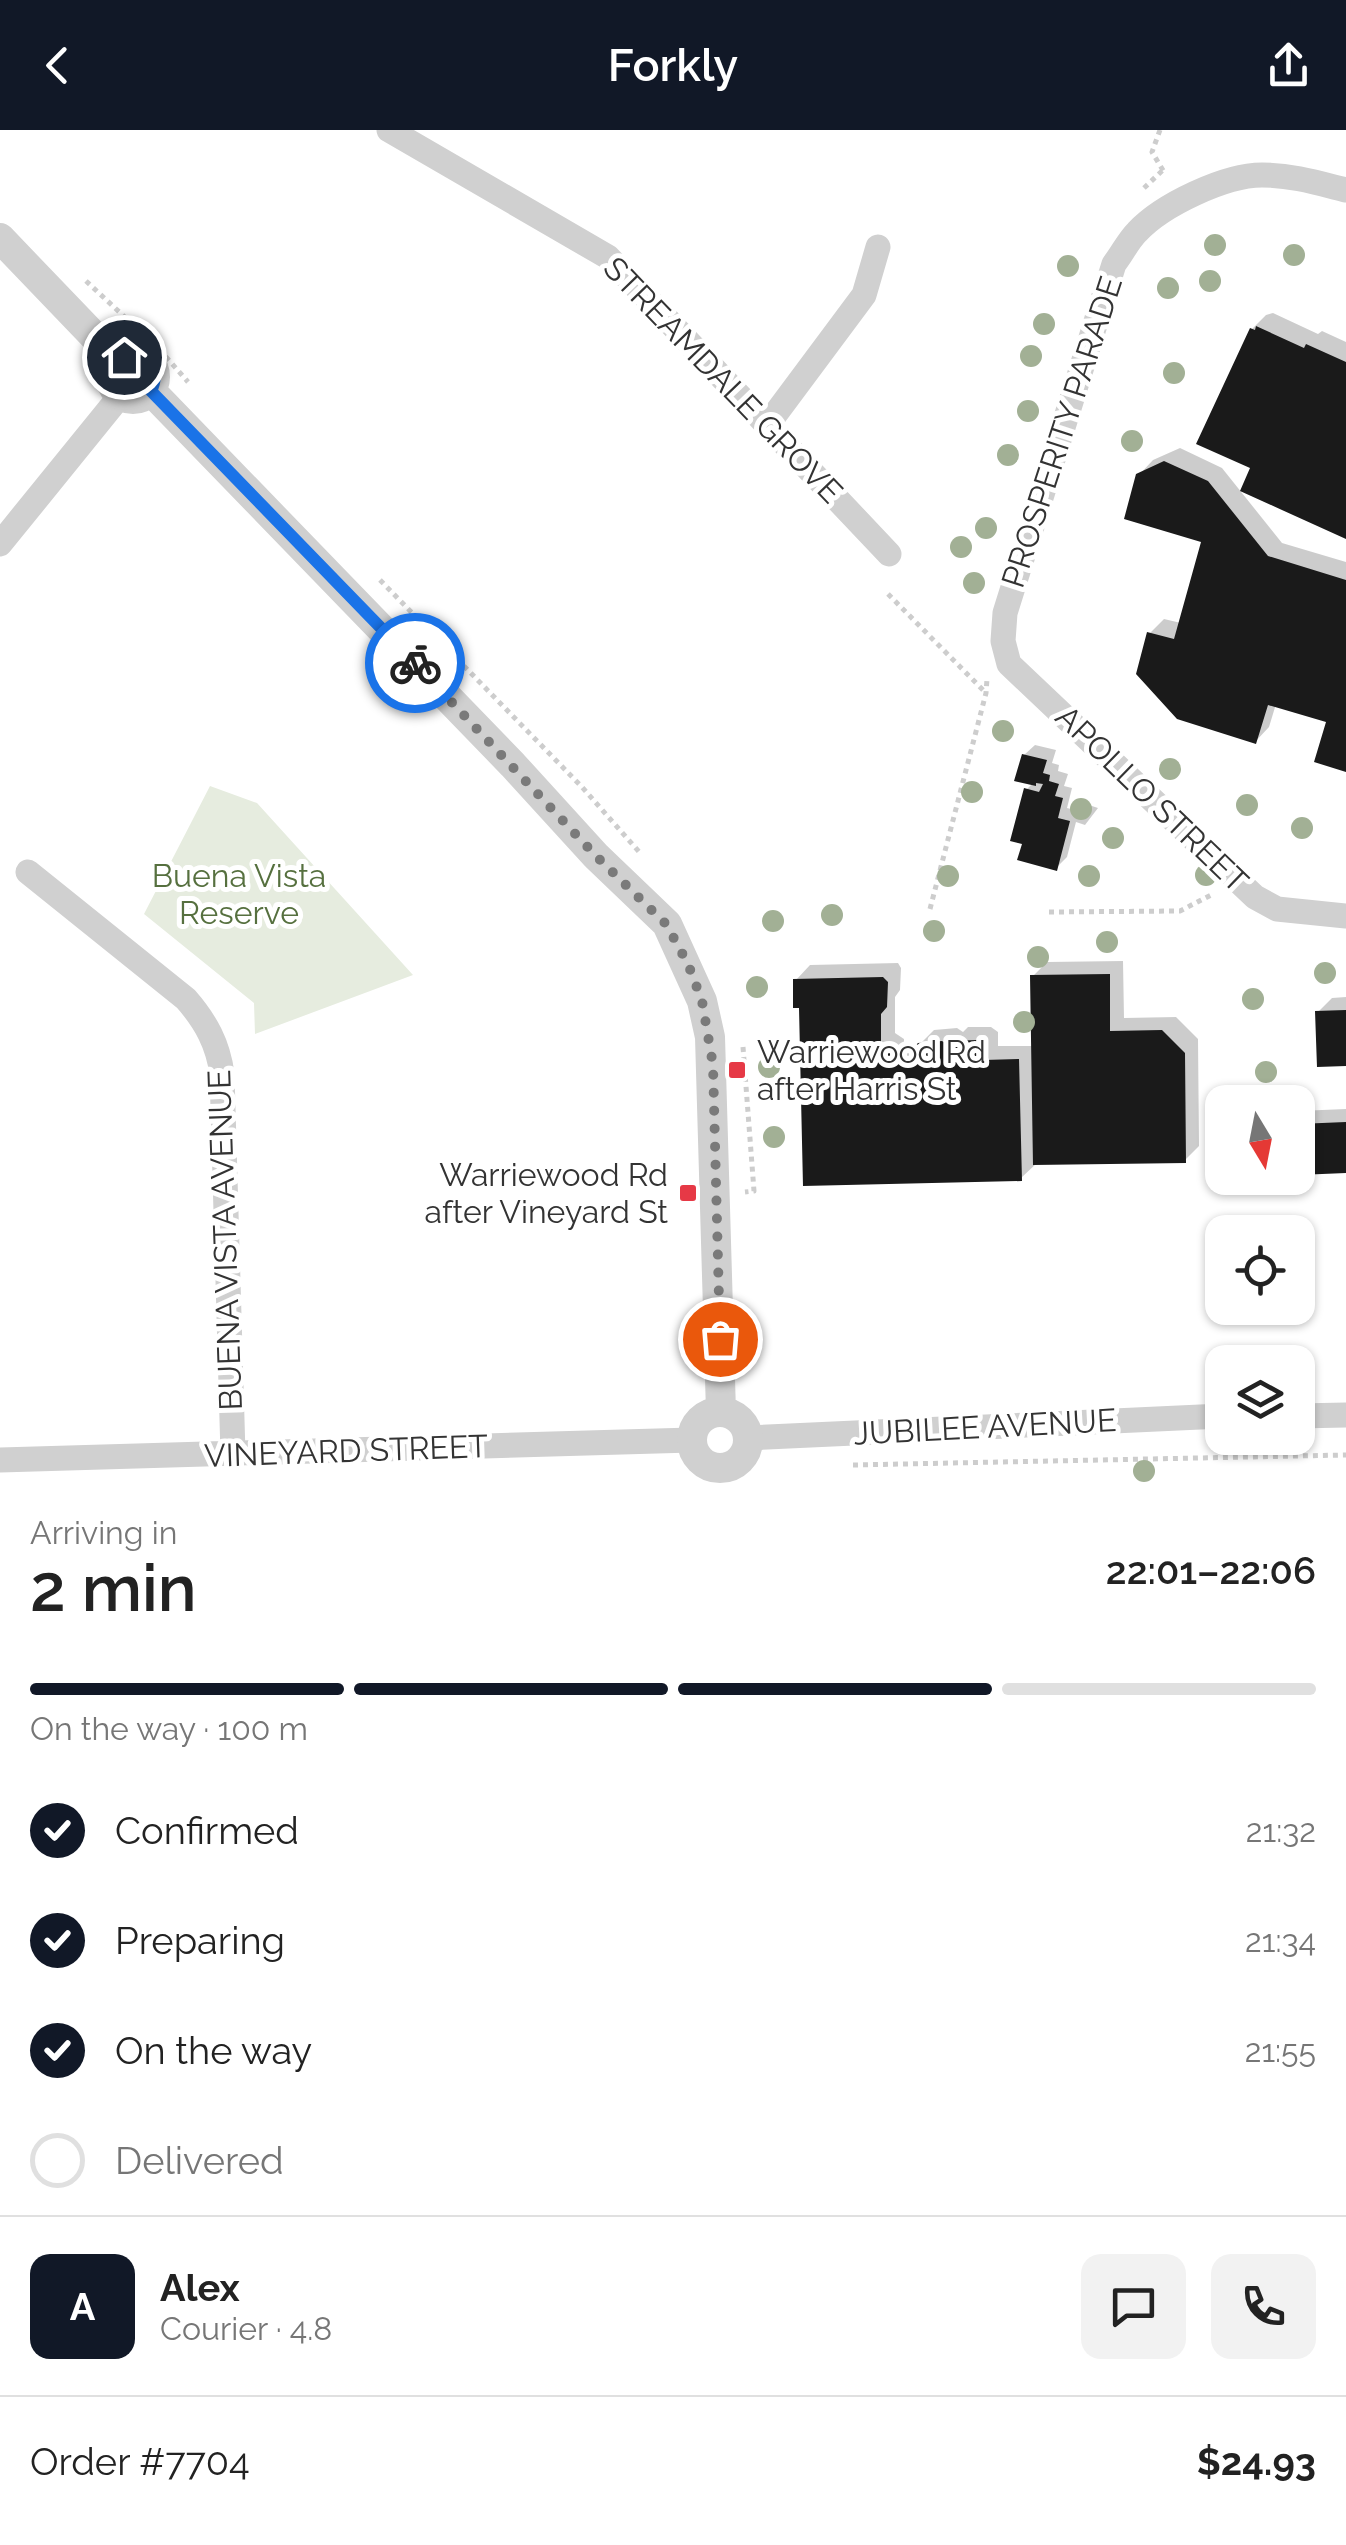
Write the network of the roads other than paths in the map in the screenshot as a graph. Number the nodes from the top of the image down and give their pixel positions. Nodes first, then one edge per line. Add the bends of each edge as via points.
1 (389, 130) edge
2 (1346, 190) edge
3 (0, 238) edge
4 (878, 247) dead end
5 (118, 361) junction
6 (151, 391) junction
7 (120, 396) junction
8 (768, 424) junction
9 (0, 544) edge
10 (889, 554) dead end
11 (1025, 676) joint
12 (28, 872) dead end
13 (1346, 916) edge
14 (721, 1412) junction
15 (1315, 1416) edge
16 (1346, 1416) edge
17 (1205, 1417) edge
18 (748, 1438) junction
19 (692, 1440) junction
20 (232, 1454) junction
21 (0, 1460) edge
22 (718, 1476) edge

1 - 8 street, STREAMDALE GROVE via 608,257
2 - 11 street, PROSPERITY PARADE via 1259,174 1222,182 1161,213 1114,264 1005,613 1010,664
3 - 5 street
4 - 8 street via 864,294
5 - 6 street via 139,355 151,363
5 - 7 street via 111,375
6 - 7 street via 133,400
6 - 14 street via 666,924 702,1001 710,1037
7 - 9 street
8 - 10 street, STREAMDALE GROVE
11 - 13 street, APOLLO STREET via 1256,897 1277,909
12 - 20 street, BUENA VISTA AVENUE via 186,999 215,1042 222,1074
14 - 18 street via 740,1420
14 - 19 street via 701,1420
15 - 16 street
17 - 18 street, JUBILEE AVENUE
18 - 22 street via 740,1459
19 - 20 street, VINEYARD STREET
19 - 22 street via 700,1460
20 - 21 street, VINEYARD STREET

